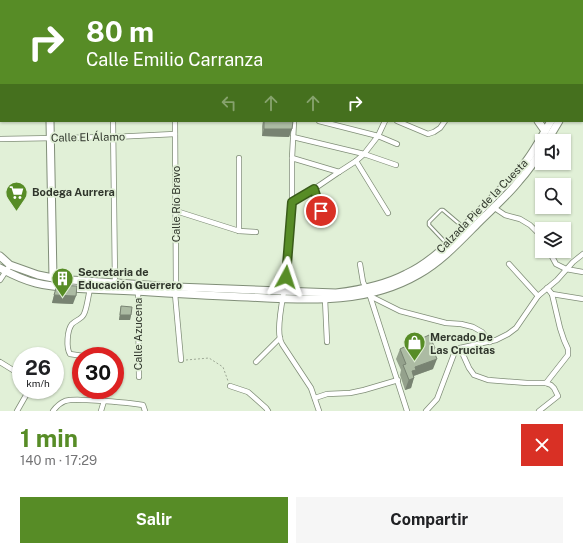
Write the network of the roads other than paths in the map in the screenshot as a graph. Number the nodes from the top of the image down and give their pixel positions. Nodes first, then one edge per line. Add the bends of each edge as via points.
1 (50, 122) edge
2 (113, 122) edge
3 (175, 122) edge
4 (294, 122) edge
5 (323, 122) edge
6 (384, 122) edge
7 (399, 122) edge
8 (444, 122) edge
9 (539, 122) edge
10 (550, 122) edge
11 (558, 122) edge
12 (545, 131) junction
13 (176, 134) junction
14 (551, 134) edge
15 (378, 136) junction
16 (113, 137) junction
17 (293, 137) junction
18 (51, 138) junction
19 (0, 139) edge
20 (397, 144) dead end
21 (364, 154) junction
22 (239, 158) dead end
23 (292, 158) junction
24 (535, 160) edge
25 (356, 162) junction
26 (396, 165) dead end
27 (339, 172) junction
28 (314, 189) junction
29 (292, 202) junction
30 (491, 205) junction
31 (176, 211) junction
32 (388, 213) dead end
33 (325, 222) dead end
34 (464, 228) junction
35 (239, 230) junction
36 (535, 230) edge
37 (256, 232) dead end
38 (457, 239) junction
39 (448, 244) junction
40 (583, 254) edge
41 (0, 256) edge
42 (553, 258) edge
43 (360, 264) dead end
44 (509, 264) dead end
45 (5, 268) edge
46 (566, 269) junction
47 (583, 272) edge
48 (53, 278) junction
49 (0, 280) edge
50 (115, 282) junction
51 (547, 288) junction
52 (90, 289) junction
53 (176, 290) junction
54 (138, 291) junction
55 (368, 293) junction
56 (552, 294) junction
57 (284, 295) junction
58 (538, 296) junction
59 (325, 299) junction
60 (583, 299) edge
61 (280, 338) junction
62 (327, 342) dead end
63 (490, 342) junction
64 (460, 348) junction
65 (72, 354) edge
66 (181, 360) road end
67 (0, 362) edge
68 (256, 362) dead end
69 (12, 369) edge
70 (138, 377) dead end
71 (398, 380) junction
72 (546, 383) junction
73 (230, 386) road end
74 (315, 398) junction
75 (24, 399) edge
76 (104, 401) junction
77 (17, 411) edge
78 (53, 411) edge
79 (101, 411) edge
80 (145, 411) edge
81 (268, 411) edge
82 (319, 411) edge
83 (407, 411) edge
84 (426, 411) edge
85 (539, 411) edge

1 - 18 main road
2 - 16 street
3 - 13 street, Calle Río Bravo
4 - 17 street
5 - 15 street
6 - 15 street
7 - 8 street via 428,134 440,128
9 - 12 main road
10 - 12 main road, Calzada Pie de la Cuesta
11 - 14 main road
12 - 30 main road, Calzada Pie de la Cuesta via 527,161
13 - 16 street, Calle El Álamo
13 - 31 street, Calle Río Bravo
15 - 20 street
15 - 21 street
16 - 18 street, Calle El Álamo
16 - 50 street
17 - 21 street
17 - 23 street
18 - 19 street, Calle El Álamo
18 - 48 main road
21 - 25 street
21 - 26 street
22 - 35 street
23 - 27 street
23 - 29 street
24 - 30 main road, Calzada Pie de la Cuesta via 518,182
25 - 27 street
25 - 32 street
27 - 28 street
28 - 29 street
28 - 33 street
29 - 57 street
30 - 34 main road, Calzada Pie de la Cuesta
30 - 36 street via 505,215 520,219
30 - 38 main road, Calzada Pie de la Cuesta
31 - 35 street
31 - 53 street, Calle Río Bravo
34 - 38 main road, Calzada Pie de la Cuesta
34 - 39 lane via 441,210 429,225
35 - 37 street
38 - 39 main road, Calzada Pie de la Cuesta
38 - 55 main road, Calzada Pie de la Cuesta via 448,252 420,274 396,285
39 - 55 main road, Calzada Pie de la Cuesta via 418,268
40 - 46 street
41 - 45 main road, Calzada Pie de la Cuesta
42 - 46 street via 556,264
43 - 55 street via 362,282
44 - 58 street
45 - 48 main road, Calzada Pie de la Cuesta
45 - 49 street
45 - 52 main road, Calzada Pie de la Cuesta via 36,284
46 - 47 street
46 - 51 street
48 - 50 main road, Calzada Pie de la Cuesta
50 - 53 main road, Calzada Pie de la Cuesta
51 - 56 street
51 - 58 street
52 - 54 main road, Calzada Pie de la Cuesta
52 - 65 street via 84,314 70,326 68,332 68,350
53 - 54 main road, Calzada Pie de la Cuesta
53 - 57 main road, Calzada Pie de la Cuesta
53 - 66 street, Calle Río Bravo
54 - 70 street, Calle Azucena
55 - 57 main road, Calzada Pie de la Cuesta via 354,291
55 - 59 main road, Calzada Pie de la Cuesta via 355,297
55 - 63 street via 400,311 473,327 482,332
55 - 71 street
56 - 60 street
56 - 72 street via 568,354
57 - 59 main road, Calzada Pie de la Cuesta
57 - 61 street
58 - 63 street via 516,328
59 - 62 street
61 - 68 street
61 - 74 street
63 - 64 street
64 - 72 street via 468,368 474,375 488,380
64 - 84 street via 454,354 436,399
67 - 69 street
71 - 74 street via 364,390 327,394
71 - 83 street
72 - 85 street via 554,388 558,396
73 - 81 street via 248,392
74 - 82 street
75 - 77 street
76 - 78 street via 71,400 57,406
76 - 79 street
76 - 80 street via 132,403 143,406

